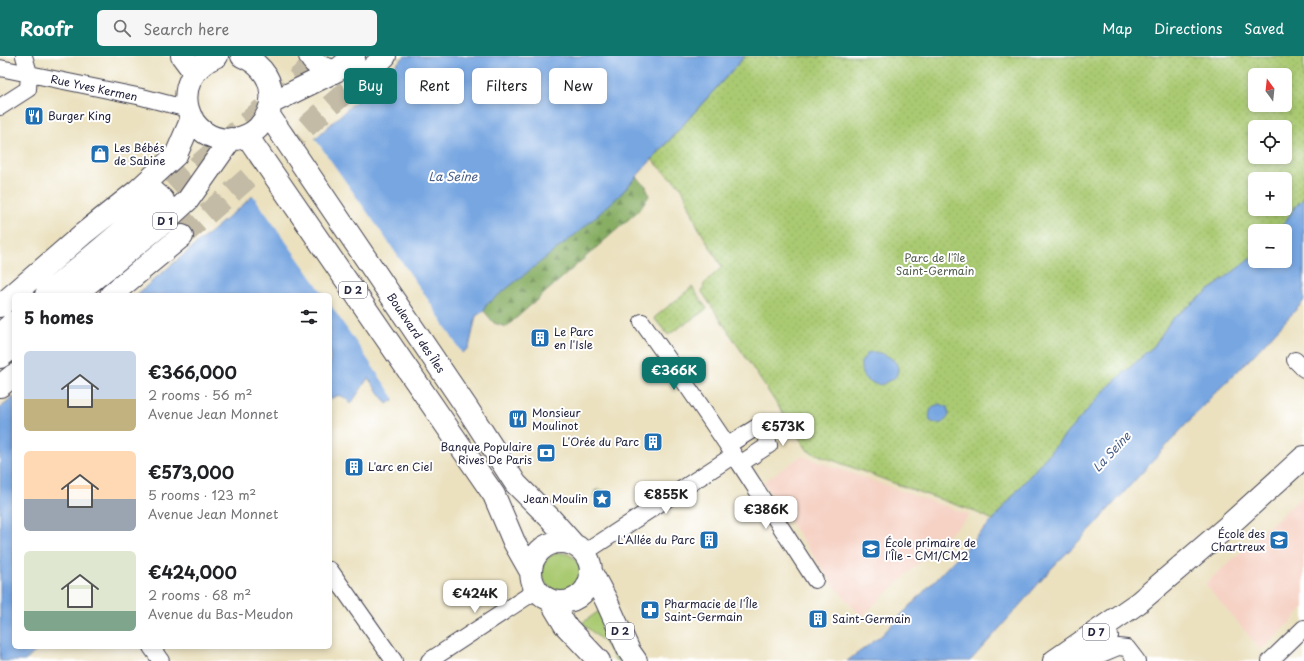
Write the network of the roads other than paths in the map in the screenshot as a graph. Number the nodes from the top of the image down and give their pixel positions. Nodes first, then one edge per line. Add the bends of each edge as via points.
1 (24, 56) edge
2 (217, 56) edge
3 (310, 56) edge
4 (354, 56) edge
5 (385, 56) edge
6 (256, 58) edge
7 (188, 64) edge
8 (0, 68) edge
9 (372, 68) tunnel mouth
10 (336, 71) junction
11 (29, 73) junction
12 (0, 106) edge
13 (270, 108) junction
14 (190, 114) junction
15 (239, 138) junction
16 (149, 208) junction
17 (182, 236) tunnel mouth
18 (15, 293) edge
19 (48, 293) edge
20 (76, 293) edge
21 (113, 293) edge
22 (12, 296) edge
23 (0, 306) edge
24 (642, 322) dead end
25 (12, 324) edge
26 (0, 334) edge
27 (12, 348) edge
28 (0, 357) edge
29 (12, 377) edge
30 (0, 386) edge
31 (734, 455) junction
32 (1304, 457) edge
33 (583, 557) junction
34 (332, 573) edge
35 (815, 580) dead end
36 (539, 587) junction
37 (1138, 603) junction
38 (1304, 628) edge
39 (152, 649) edge
40 (161, 661) edge
41 (394, 661) edge
42 (429, 661) edge
43 (599, 661) edge
44 (636, 661) edge
45 (1054, 661) edge
46 (1084, 661) edge
47 (1137, 661) edge
48 (1270, 661) edge

1 - 11 street
2 - 7 main road via 204,62
3 - 10 main road via 313,62 325,70
4 - 10 main road
5 - 9 main road
6 - 13 main road via 269,81
7 - 14 main road via 186,96
8 - 11 street, Rue Yves Kermen
10 - 13 main road
11 - 12 street via 28,89
11 - 14 street, Rue Yves Kermen via 142,97
13 - 15 main road via 259,126
13 - 33 main road, Boulevard des Îles / D 2 via 293,151 516,484 550,518
14 - 15 main road via 199,127 208,134 219,138
14 - 16 main road, D 1 via 176,156
15 - 16 main road, D 1 via 188,200
15 - 36 main road, D 2 via 270,171 494,495 514,542
16 - 18 main road, D 1 via 83,234
16 - 19 main road, D 1
16 - 20 main road, D 1
17 - 21 main road, D 1
22 - 23 main road, D 1
24 - 31 street
25 - 26 main road
27 - 28 main road
29 - 30 main road
31 - 33 street
31 - 35 street
32 - 37 main road, D 7
33 - 36 main road via 588,584 582,593 572,600 561,602
33 - 36 main road via 564,542 545,547 537,553 532,562
33 - 44 main road, Boulevard des Îles / D 2
34 - 41 street
36 - 42 street
36 - 43 main road via 566,625
37 - 45 main road, D 7
37 - 46 main road, D 7
38 - 48 street
39 - 40 street
46 - 47 street via 1118,647 1127,648

